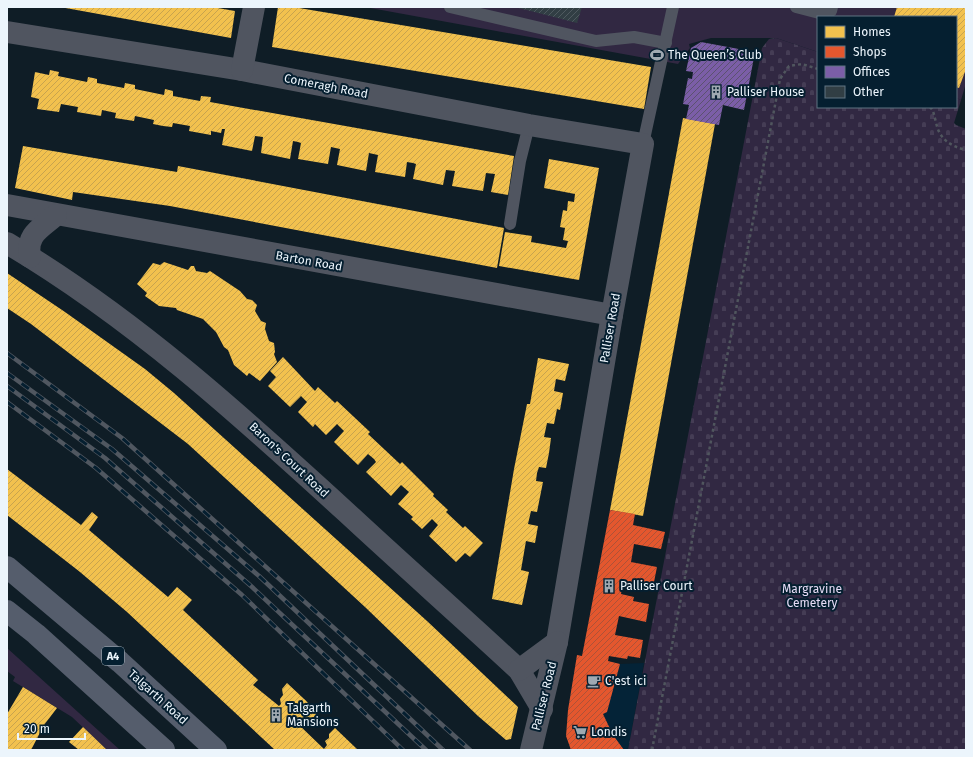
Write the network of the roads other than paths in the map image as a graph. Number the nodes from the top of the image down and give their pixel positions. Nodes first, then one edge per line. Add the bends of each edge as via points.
1 (254, 7) edge
2 (450, 7) edge
3 (796, 7) edge
4 (832, 7) edge
5 (673, 12) edge
6 (8, 38) edge
7 (666, 43) junction
8 (242, 70) junction
9 (529, 125) junction
10 (643, 144) junction
11 (7, 205) edge
12 (56, 215) junction
13 (510, 224) dead end
14 (7, 243) edge
15 (30, 257) junction
16 (612, 315) junction
17 (7, 567) edge
18 (7, 611) edge
19 (558, 642) junction
20 (519, 670) junction
21 (542, 709) junction
22 (164, 750) edge
23 (216, 750) edge
24 (531, 750) edge

1 - 8 street
2 - 7 lane via 596,41 634,37
3 - 4 lane via 823,14
5 - 7 lane, Palliser Road
6 - 8 street, Comeragh Road
7 - 10 lane, Palliser Road
8 - 9 street, Comeragh Road
9 - 10 street, Comeragh Road
9 - 13 lane via 520,161
10 - 16 street, Palliser Road
11 - 12 street, Barton Road
12 - 15 street via 32,236 28,245
12 - 16 street, Barton Road
14 - 15 street, Baron's Court Road
15 - 20 street, Baron's Court Road via 158,346 238,413
16 - 19 street, Palliser Road
17 - 23 highway, Talgarth Road / A4 via 120,662
18 - 22 highway via 36,634
19 - 20 street, Palliser Road
19 - 21 street, Palliser Road
20 - 21 street, Baron's Court Road
21 - 24 street, Palliser Road

